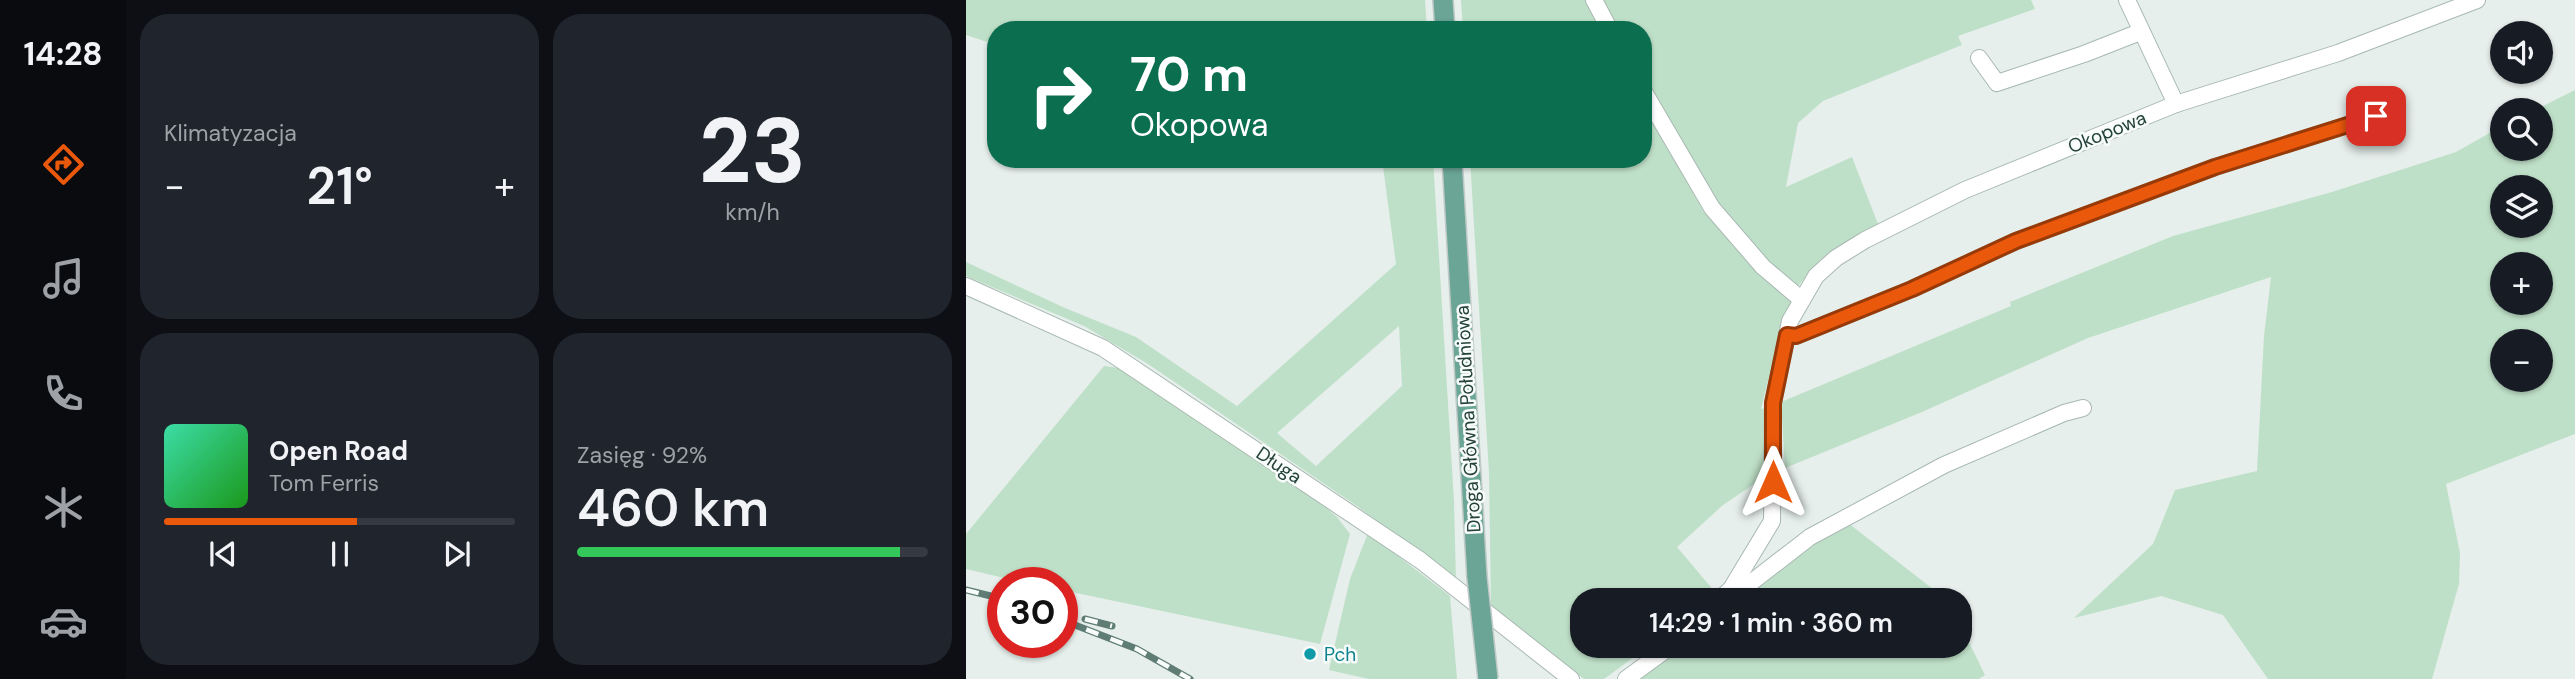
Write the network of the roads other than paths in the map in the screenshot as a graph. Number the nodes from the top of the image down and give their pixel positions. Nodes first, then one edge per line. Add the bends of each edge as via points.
1 (1443, 0) edge
2 (1594, 0) edge
3 (2127, 0) edge
4 (2477, 0) edge
5 (1444, 21) edge
6 (1605, 21) edge
7 (2140, 32) junction
8 (1979, 58) dead end
9 (2175, 104) junction
10 (1652, 105) edge
11 (2376, 116) dead end
12 (1453, 168) edge
13 (966, 286) edge
14 (1802, 300) junction
15 (1787, 335) junction
16 (2083, 408) dead end
17 (1729, 588) edge
18 (1741, 588) edge
19 (1655, 658) edge
20 (1488, 679) edge
21 (1571, 679) edge
22 (1626, 679) edge

1 - 5 main road
2 - 6 street
3 - 7 street
4 - 9 street, Okopowa via 2338,53
7 - 8 street via 1997,83
7 - 9 street
9 - 14 street, Okopowa via 1965,190 1865,240 1816,276
10 - 14 street via 1712,208 1763,267
11 - 15 street via 2112,205 2016,241 1796,336
12 - 20 main road, Droga Główna Południowa, bridge via 1477,577
13 - 21 street, Długa via 1103,348 1409,553
14 - 15 street, Okopowa
15 - 17 street, Okopowa via 1773,403 1772,521
16 - 18 street, Okopowa via 1944,465 1810,537
19 - 22 street

